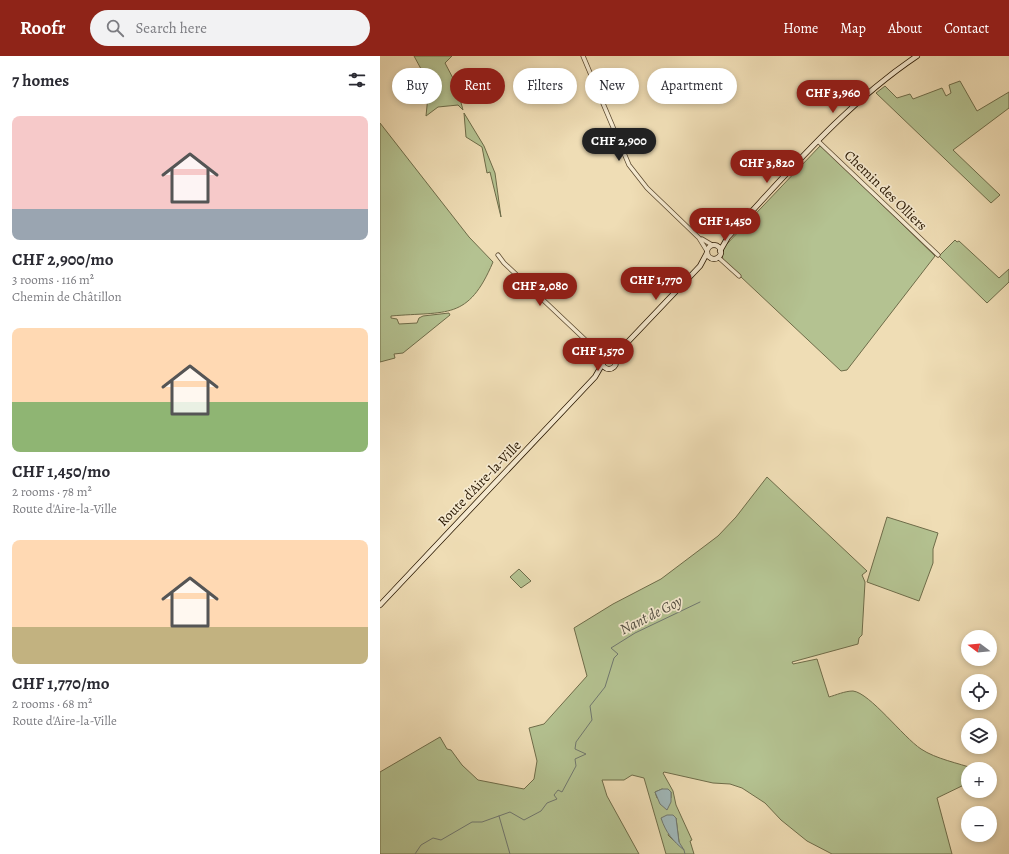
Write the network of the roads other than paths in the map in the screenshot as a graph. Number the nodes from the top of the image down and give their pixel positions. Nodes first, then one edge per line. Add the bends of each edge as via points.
1 (583, 56) edge
2 (917, 56) edge
3 (818, 141) junction
4 (728, 237) junction
5 (699, 238) junction
6 (713, 245) junction
7 (720, 251) junction
8 (707, 252) junction
9 (498, 255) dead end
10 (938, 255) dead end
11 (716, 258) junction
12 (700, 266) junction
13 (739, 276) dead end
14 (623, 347) junction
15 (594, 348) junction
16 (609, 355) junction
17 (603, 362) junction
18 (616, 362) junction
19 (609, 369) junction
20 (595, 377) junction
21 (380, 605) edge

1 - 5 street via 629,165 647,188
2 - 3 main road via 868,93
3 - 4 main road
3 - 10 street, Chemin des Olliers
4 - 6 main road
4 - 7 main road
5 - 6 street
5 - 8 street
6 - 7 main road
6 - 8 main road
7 - 11 main road
8 - 11 main road via 709,256
8 - 12 main road
9 - 15 street
11 - 12 main road
11 - 13 street
12 - 14 main road
14 - 16 main road
14 - 18 main road
15 - 16 street
15 - 17 street
16 - 17 main road
16 - 18 main road via 614,357
17 - 19 main road
17 - 20 main road, Route d'Aire-la-Ville
18 - 19 main road
19 - 20 main road, Route d'Aire-la-Ville
20 - 21 main road, Route d'Aire-la-Ville

